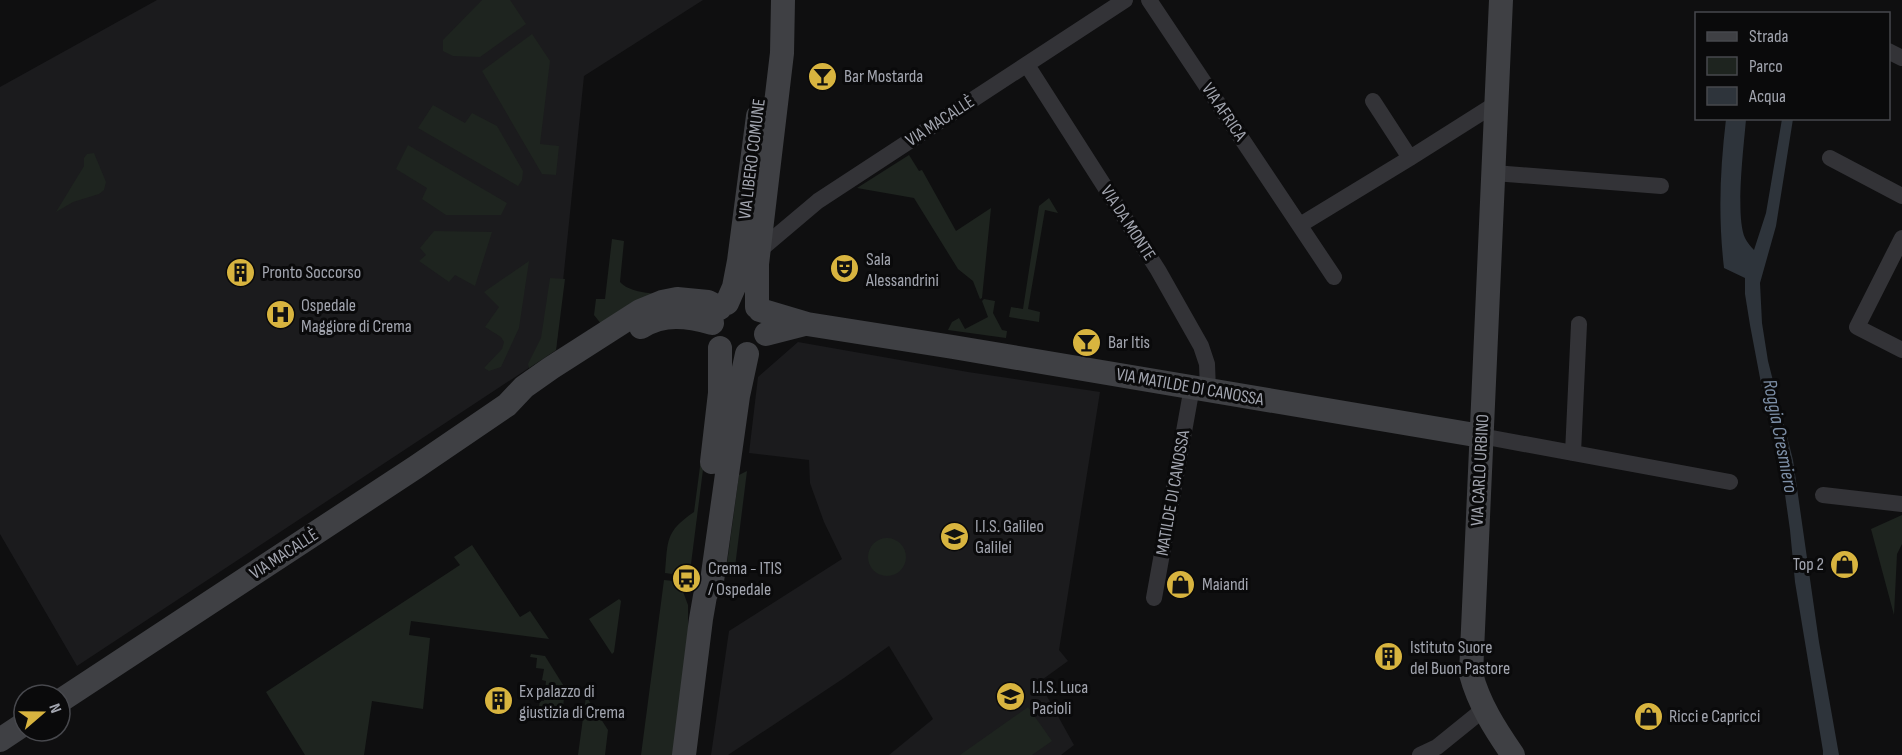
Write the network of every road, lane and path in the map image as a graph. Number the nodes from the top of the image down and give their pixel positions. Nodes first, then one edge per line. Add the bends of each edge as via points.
1 (1125, 0) edge
2 (1149, 0) edge
3 (1501, 0) edge
4 (782, 8) edge
5 (1027, 65) junction
6 (1374, 101) dead end
7 (1497, 103) junction
8 (1410, 158) junction
9 (1830, 158) dead end
10 (1494, 174) junction
11 (1661, 186) dead end
12 (1902, 196) edge
13 (1300, 225) junction
14 (1902, 238) edge
15 (759, 250) junction
16 (1334, 277) dead end
17 (758, 308) junction
18 (720, 311) junction
19 (807, 324) junction
20 (1578, 324) dead end
21 (766, 334) junction
22 (720, 348) junction
23 (1902, 350) edge
24 (747, 354) junction
25 (1200, 389) junction
26 (1481, 436) junction
27 (1573, 453) junction
28 (1730, 482) dead end
29 (1823, 495) dead end
30 (1902, 504) edge
31 (1154, 598) dead end
32 (701, 619) junction
33 (72, 693) edge
34 (1484, 709) junction
35 (684, 755) edge
36 (1420, 755) edge
37 (1513, 755) edge

1 - 5 street, VIA MACALLÈ
2 - 13 street, VIA AFRICA
3 - 7 street, VIA CARLO URBINO
4 - 15 street, VIA LIBERO COMUNE via 782,53
4 - 18 street, VIA LIBERO COMUNE via 766,51 734,287
5 - 15 street, VIA MACALLÈ via 818,201
5 - 25 street, VIA DA MONTE via 1202,346 1207,364
6 - 8 street
7 - 8 street
7 - 10 street, VIA CARLO URBINO
8 - 13 street
9 - 12 street
10 - 11 street
10 - 26 street, VIA CARLO URBINO
13 - 16 street, VIA AFRICA
14 - 23 street via 1857,327
15 - 17 street, VIA LIBERO COMUNE
17 - 18 street via 744,301
17 - 19 street, VIA MATILDE DI CANOSSA
17 - 21 street, VIA LIBERO COMUNE via 765,318
18 - 22 street via 713,336
18 - 33 street, VIA MACALLÈ via 708,302 677,298 640,311 551,368 507,405 397,480
19 - 21 street, VIA MATILDE DI CANOSSA
19 - 25 street, VIA MATILDE DI CANOSSA
20 - 27 street
21 - 24 street via 759,347
22 - 24 street via 733,354
22 - 32 street via 720,393 699,579
24 - 32 street via 712,580
25 - 26 street, VIA MATILDE DI CANOSSA
25 - 31 street, MATILDE DI CANOSSA
26 - 27 street, VIA MATILDE DI CANOSSA
26 - 34 street, VIA CARLO URBINO via 1471,674
27 - 28 street, VIA MATILDE DI CANOSSA
29 - 30 street
32 - 35 street
34 - 36 street via 1437,747
34 - 37 street, VIA CARLO URBINO

